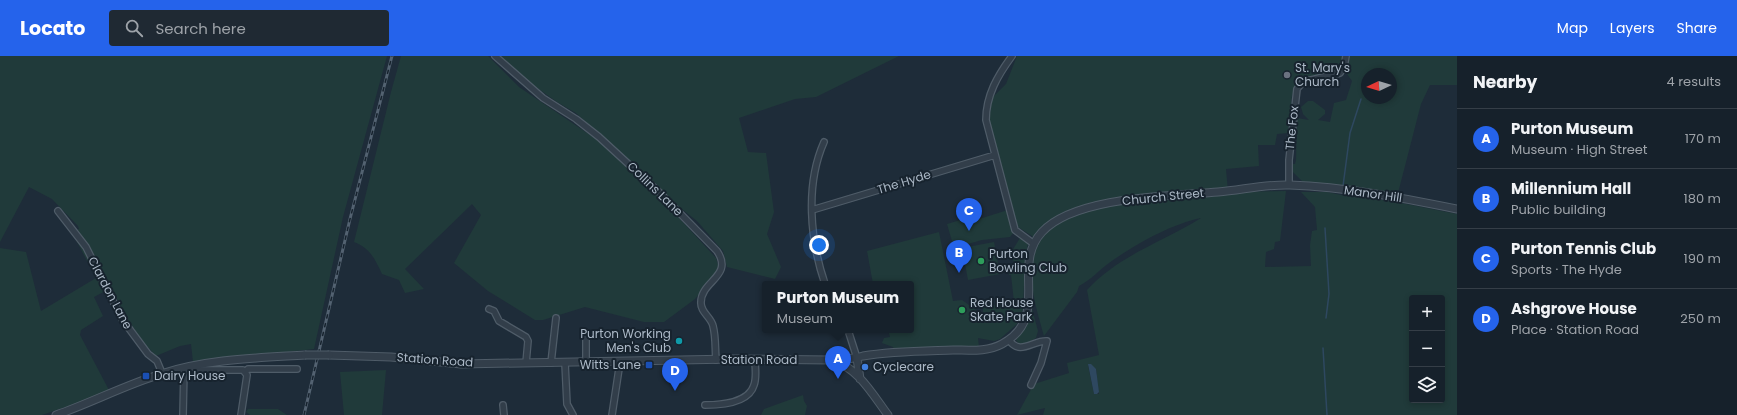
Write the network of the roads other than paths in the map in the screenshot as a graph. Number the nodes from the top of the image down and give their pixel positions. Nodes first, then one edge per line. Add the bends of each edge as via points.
1 (495, 56) edge
2 (1012, 56) edge
3 (1346, 56) edge
4 (824, 142) dead end
5 (995, 154) junction
6 (1288, 185) junction
7 (1457, 209) edge
8 (812, 210) junction
9 (58, 211) dead end
10 (1034, 244) junction
11 (824, 281) edge
12 (489, 309) dead end
13 (556, 318) dead end
14 (849, 333) edge
15 (586, 335) dead end
16 (1009, 340) junction
17 (858, 358) junction
18 (716, 360) junction
19 (756, 360) junction
20 (586, 362) junction
21 (620, 362) junction
22 (526, 363) junction
23 (551, 363) junction
24 (565, 363) junction
25 (839, 363) junction
26 (193, 366) junction
27 (184, 369) junction
28 (297, 369) dead end
29 (246, 372) junction
30 (162, 373) junction
31 (860, 379) junction
32 (1031, 385) dead end
33 (503, 405) dead end
34 (705, 405) dead end
35 (56, 415) edge
36 (183, 415) edge
37 (241, 415) edge
38 (504, 415) edge
39 (573, 415) edge
40 (612, 415) edge
41 (888, 415) edge

1 - 18 street, Collins Lane via 543,98 599,137 660,193 716,251 721,261 721,270 705,290 700,303 713,325
2 - 5 street via 997,78 987,105 987,129
3 - 6 street, The Fox via 1340,73 1303,82 1297,89
4 - 8 street via 813,183
5 - 8 street, The Hyde
5 - 10 street via 1015,230
6 - 7 street, Manor Hill via 1383,194
6 - 10 street, Church Street via 1149,196 1114,202 1058,219 1044,230
8 - 11 street
9 - 30 street, Clardon Lane via 86,247 122,319 148,354 158,361
10 - 16 street, Church Street via 1029,262 1030,296 1027,314 1021,328
12 - 22 street via 494,311 499,321 526,337
13 - 23 street
14 - 17 street
15 - 20 street
16 - 17 street, Church Street via 986,350 909,352
16 - 32 street via 1019,348 1042,340 1047,341
17 - 25 street, Church Street
17 - 31 street
18 - 19 street, Station Road
18 - 21 street, Station Road
19 - 25 street, Station Road via 825,360
19 - 34 street via 755,384 750,392 728,403
20 - 21 street, Station Road
20 - 24 street, Station Road
21 - 40 street
22 - 23 street, Station Road
22 - 26 street, Station Road, bridge via 452,364 391,357 306,355 242,359
23 - 24 street, Station Road
24 - 39 street via 567,404
25 - 31 street
26 - 27 street, Station Road
26 - 29 street via 198,370
27 - 30 street, Station Road
27 - 36 street
28 - 29 street
29 - 37 street
30 - 35 street, Station Road
31 - 41 street
33 - 38 street

